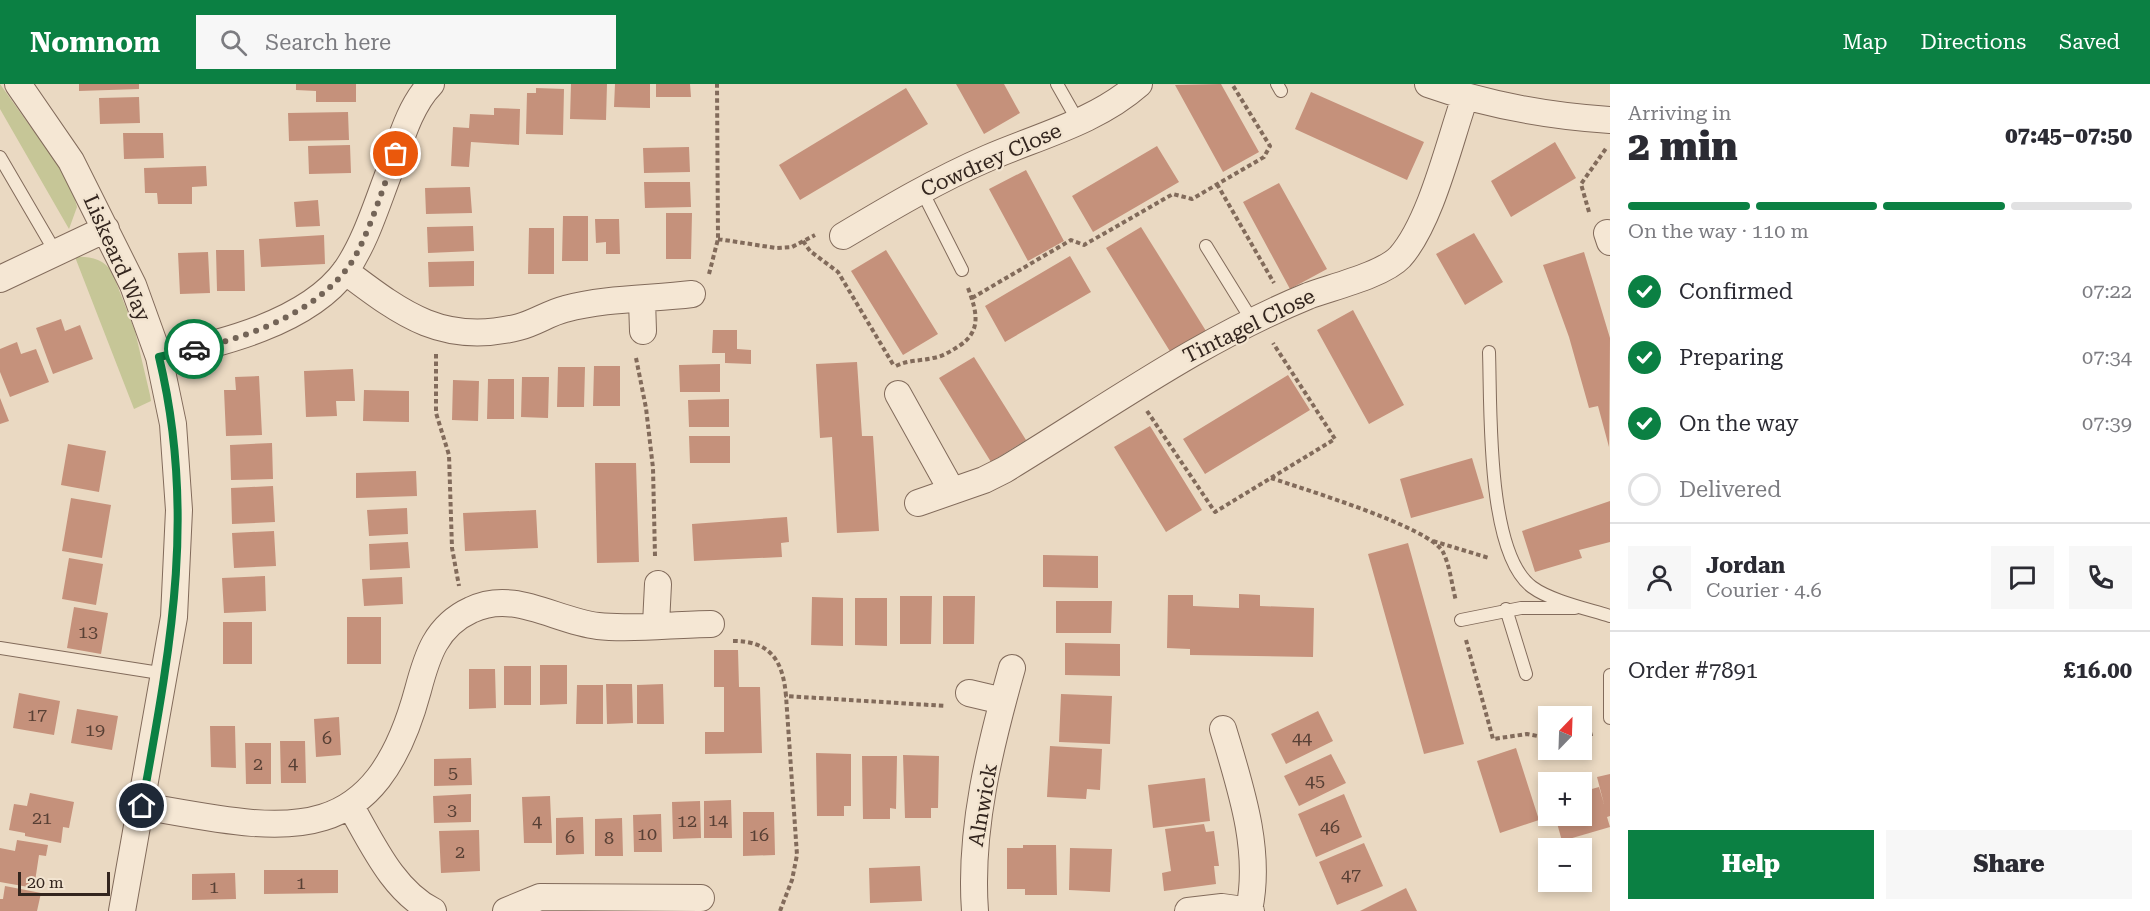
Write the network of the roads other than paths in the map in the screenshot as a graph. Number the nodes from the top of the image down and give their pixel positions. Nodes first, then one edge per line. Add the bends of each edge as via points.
1 (18, 84) edge
2 (1057, 84) edge
3 (1139, 84) edge
4 (1428, 84) edge
5 (426, 86) edge
6 (1465, 97) junction
7 (1610, 120) edge
8 (1078, 122) junction
9 (0, 157) edge
10 (921, 189) junction
11 (106, 229) junction
12 (843, 237) road end
13 (1206, 246) dead end
14 (56, 253) junction
15 (962, 270) road end
16 (345, 271) junction
17 (0, 279) edge
18 (692, 294) road end
19 (642, 300) junction
20 (1255, 320) junction
21 (643, 331) road end
22 (1489, 352) dead end
23 (159, 357) junction
24 (898, 394) road end
25 (952, 491) junction
26 (918, 503) dead end
27 (658, 584) road end
28 (1506, 609) junction
29 (1588, 609) junction
30 (1610, 616) edge
31 (1461, 620) road end
32 (656, 624) junction
33 (711, 624) road end
34 (0, 648) edge
35 (1012, 668) dead end
36 (166, 674) junction
37 (1526, 674) dead end
38 (1610, 675) edge
39 (969, 693) road end
40 (1003, 701) junction
41 (1610, 718) edge
42 (1223, 729) dead end
43 (350, 805) junction
44 (142, 806) junction
45 (702, 898) dead end
46 (1250, 910) edge
47 (122, 911) edge
48 (433, 911) edge
49 (506, 911) edge
50 (975, 911) edge
51 (1188, 911) edge

1 - 11 street, Liskeard Way via 71,161
2 - 8 lane
3 - 8 street, Cowdrey Close
4 - 6 street
5 - 16 street via 359,247
6 - 7 street via 1527,110
6 - 20 street, Tintagel Close via 1418,231 1397,260
8 - 10 street, Cowdrey Close
9 - 14 lane
10 - 12 street, Cowdrey Close
10 - 15 lane
11 - 14 street
11 - 23 street, Liskeard Way via 134,285
13 - 20 lane
14 - 17 street
16 - 19 street via 397,309 451,332 496,331 565,309
16 - 23 street via 330,289 268,324 203,347
18 - 19 street
19 - 21 street
20 - 25 street, Tintagel Close via 1195,350 1004,470
22 - 29 lane via 1493,459 1507,548 1531,587
23 - 36 street, Liskeard Way via 173,424 179,510 178,574
24 - 25 street
25 - 26 street, Tintagel Close
27 - 32 street
28 - 29 lane
28 - 31 lane
28 - 37 lane
29 - 30 lane
32 - 33 street
32 - 43 street via 595,626 504,603 484,605 466,613 440,633 432,645 409,721 393,758 369,789
34 - 36 lane
35 - 40 street, Alnwick
36 - 44 street, Liskeard Way
38 - 41 lane
39 - 40 street
40 - 50 street, Alnwick via 974,854
42 - 46 street via 1242,790 1251,842 1254,889
43 - 44 street via 320,819 278,825
43 - 48 street via 384,865
44 - 47 street, Liskeard Way
45 - 49 street via 540,897
46 - 51 street via 1222,907

